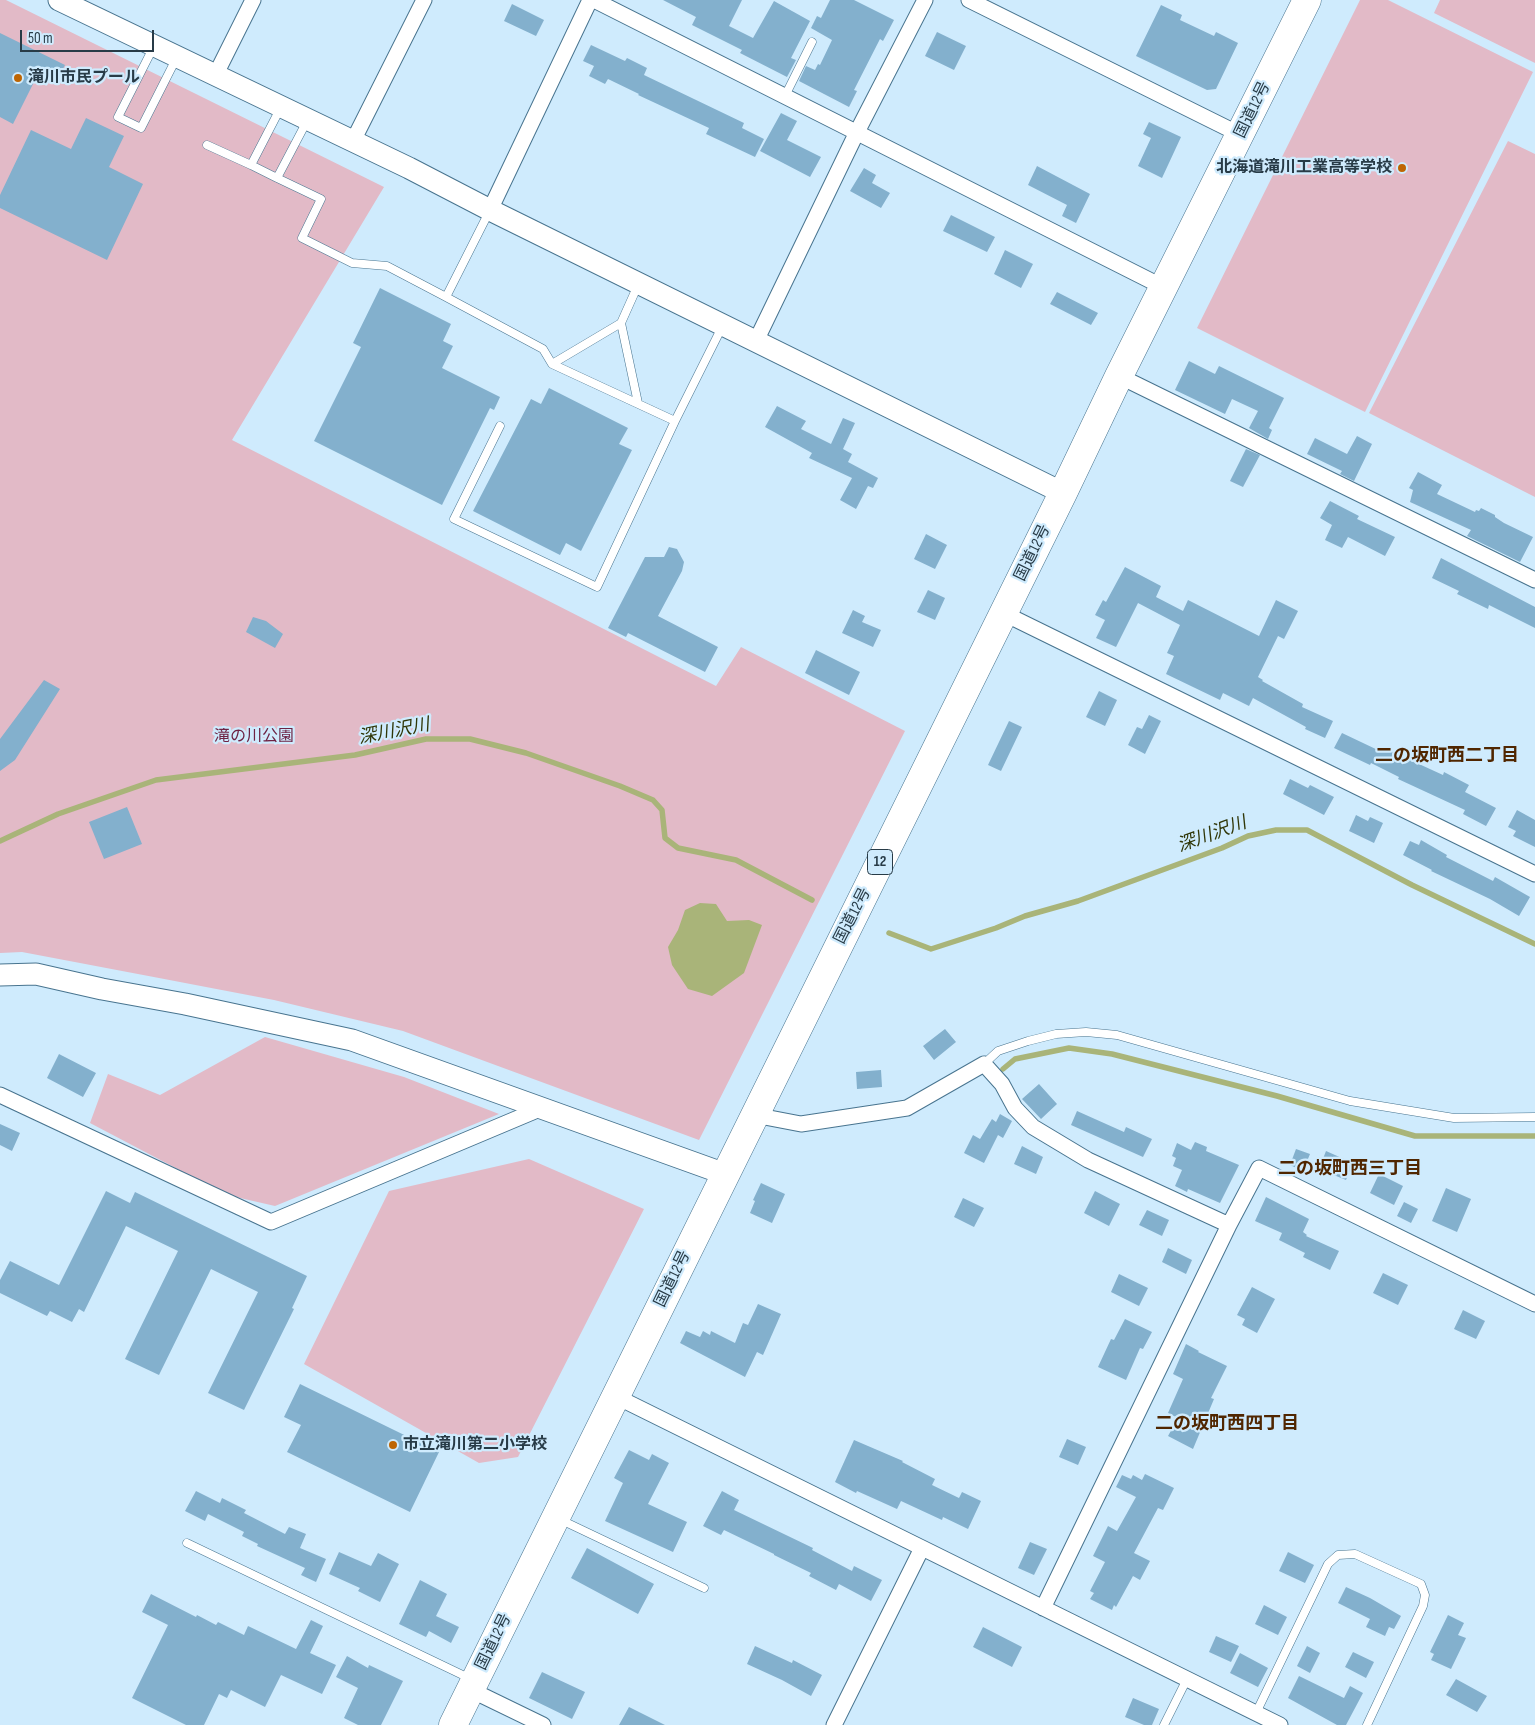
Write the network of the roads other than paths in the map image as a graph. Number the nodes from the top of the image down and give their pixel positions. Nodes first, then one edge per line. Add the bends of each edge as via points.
1 (60, 0) edge
2 (253, 0) edge
3 (424, 0) edge
4 (592, 0) edge
5 (925, 0) edge
6 (969, 0) edge
7 (1308, 0) edge
8 (84, 5) edge
9 (812, 42) dead end
10 (154, 46) junction
11 (177, 57) junction
12 (215, 76) junction
13 (785, 96) junction
14 (281, 107) junction
15 (308, 120) junction
16 (857, 132) junction
17 (1241, 135) junction
18 (353, 141) junction
19 (207, 145) dead end
20 (251, 165) junction
21 (277, 178) junction
22 (490, 210) junction
23 (638, 283) junction
24 (1164, 287) junction
25 (446, 297) junction
26 (621, 323) junction
27 (724, 325) junction
28 (756, 341) junction
29 (552, 364) junction
30 (1119, 376) junction
31 (638, 403) junction
32 (675, 421) junction
33 (500, 426) dead end
34 (1063, 493) junction
35 (1535, 580) edge
36 (1003, 613) junction
37 (1535, 874) edge
38 (0, 975) edge
39 (984, 1064) junction
40 (0, 1095) edge
41 (542, 1108) junction
42 (754, 1115) junction
43 (1535, 1117) edge
44 (725, 1174) junction
45 (1229, 1225) junction
46 (1535, 1304) edge
47 (615, 1396) junction
48 (556, 1517) junction
49 (187, 1543) dead end
50 (922, 1548) junction
51 (704, 1588) dead end
52 (1043, 1608) junction
53 (1187, 1679) junction
54 (473, 1685) junction
55 (1256, 1713) junction
56 (453, 1725) edge
57 (543, 1725) edge
58 (834, 1725) edge
59 (1164, 1725) edge
60 (1280, 1725) edge
61 (1367, 1725) edge

1 - 8 street
2 - 12 street
3 - 18 street
4 - 13 street
4 - 22 street
5 - 16 street
6 - 17 street
7 - 17 highway, 国道12号 / 12
8 - 10 street
9 - 13 lane
10 - 11 street
10 - 11 lane via 118,117 142,128
11 - 12 street
12 - 14 street
13 - 16 street
14 - 15 street
14 - 20 lane
15 - 18 street
15 - 21 lane
16 - 24 street
16 - 28 street
17 - 24 highway, 国道12号 / 12
18 - 22 street
19 - 20 lane
20 - 21 lane
21 - 25 lane via 321,199 302,238 352,263 387,266
22 - 23 street
22 - 25 lane
23 - 26 lane
23 - 27 street
24 - 30 highway, 国道12号 / 12
25 - 29 lane via 543,349
26 - 29 lane
26 - 31 lane
27 - 28 street
27 - 32 lane
28 - 34 street
29 - 31 lane
30 - 34 highway, 国道12号 / 12
30 - 35 street
31 - 32 lane
32 - 33 lane via 597,587 454,519
34 - 36 highway, 国道12号 / 12
36 - 37 street
36 - 42 highway, 国道12号 / 12
38 - 41 street via 36,974 352,1040
39 - 42 street via 907,1108 801,1124
39 - 43 lane via 998,1051 1028,1041 1056,1034 1086,1032 1118,1036 1350,1101 1454,1118
39 - 45 street via 1002,1084 1014,1108 1033,1127 1088,1160
40 - 41 street via 271,1222
41 - 44 street
42 - 44 highway, 国道12号 / 12
44 - 47 highway, 国道12号 / 12
45 - 46 street via 1259,1168
45 - 52 street
47 - 48 highway, 国道12号 / 12
47 - 50 street
48 - 51 lane
48 - 54 highway, 国道12号 / 12
49 - 54 lane via 450,1670
50 - 52 street
50 - 58 street
52 - 53 street
53 - 55 street
53 - 59 lane
54 - 56 highway, 国道12号 / 12
54 - 57 street
55 - 60 street
55 - 61 lane via 1328,1564 1338,1554 1355,1554 1421,1584 1425,1595 1423,1606

